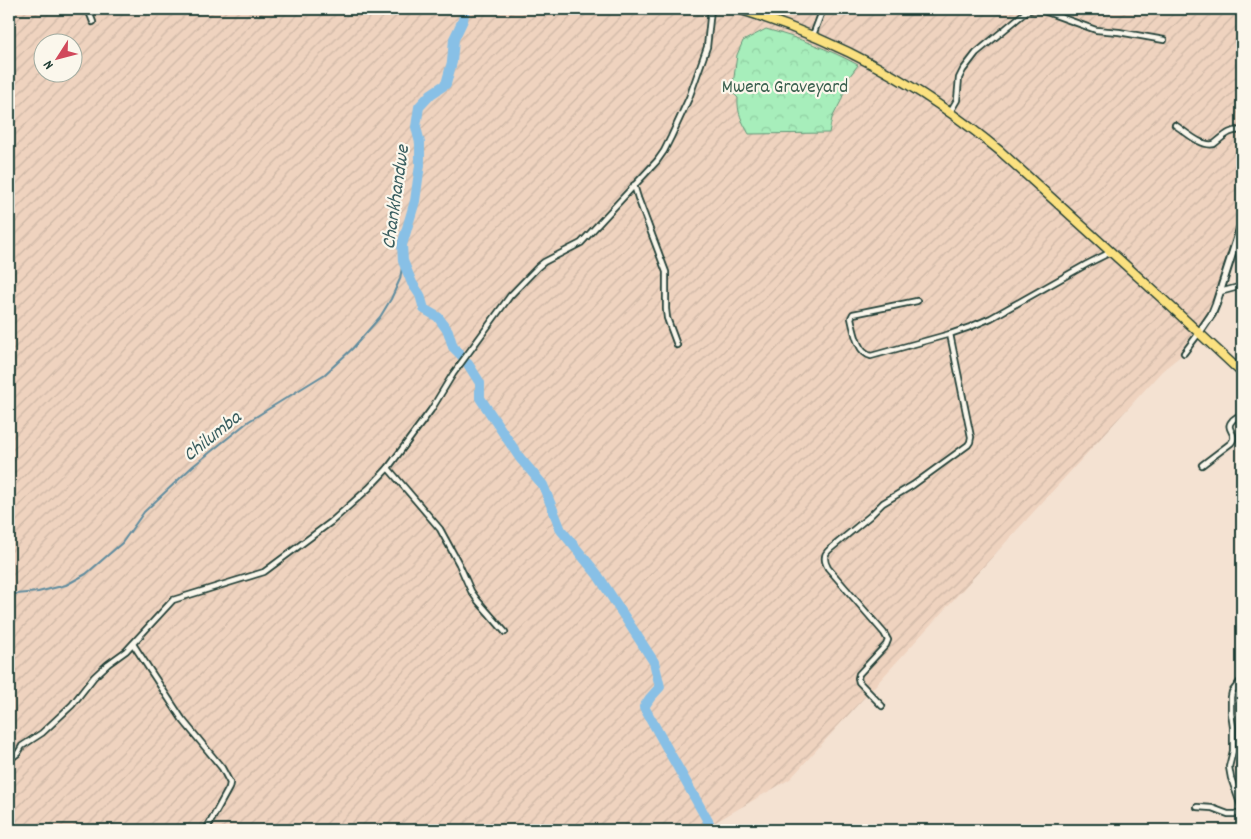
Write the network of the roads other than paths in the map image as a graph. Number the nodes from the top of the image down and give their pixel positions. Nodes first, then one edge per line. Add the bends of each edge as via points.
1 (88, 9) edge
2 (711, 9) edge
3 (738, 9) edge
4 (760, 9) edge
5 (823, 9) edge
6 (769, 18) junction
7 (93, 22) dead end
8 (813, 35) junction
9 (1164, 40) dead end
10 (950, 112) junction
11 (1175, 125) dead end
12 (1242, 131) edge
13 (634, 185) junction
14 (1242, 223) edge
15 (1111, 252) junction
16 (1242, 286) edge
17 (1220, 292) junction
18 (917, 301) dead end
19 (1199, 333) junction
20 (950, 334) junction
21 (677, 345) dead end
22 (1184, 352) dead end
23 (1242, 373) edge
24 (1242, 414) edge
25 (1202, 465) dead end
26 (388, 468) junction
27 (505, 632) dead end
28 (133, 644) junction
29 (1242, 679) edge
30 (882, 706) dead end
31 (9, 760) edge
32 (1197, 807) dead end
33 (1242, 809) edge
34 (1242, 814) edge
35 (206, 830) edge

1 - 7 street
2 - 13 street via 707,47 689,98 664,151
3 - 6 highway
4 - 6 street
5 - 8 street
6 - 8 highway
8 - 10 highway via 871,62
9 - 10 street via 1096,30 1040,10 1026,11 992,38 967,64 959,78 957,100
10 - 15 highway via 1000,151
11 - 12 street via 1211,145 1232,131
13 - 21 street via 666,272 667,318
13 - 26 street via 581,243 544,262 510,296
14 - 17 street
15 - 19 highway
15 - 20 street via 991,318
16 - 17 street
17 - 19 street via 1212,314
18 - 20 street via 853,314 851,318 864,353 871,356
19 - 22 street
19 - 23 highway
20 - 30 street via 970,442 883,503 824,556 828,568 888,640 858,678
24 - 25 street via 1230,424 1234,440
26 - 27 street via 440,529 474,596
26 - 28 street via 331,522 269,569 173,600
28 - 31 street via 100,671 72,705
28 - 35 street via 177,713 222,768 230,783
29 - 33 street via 1231,697 1233,751 1229,767
32 - 34 street

